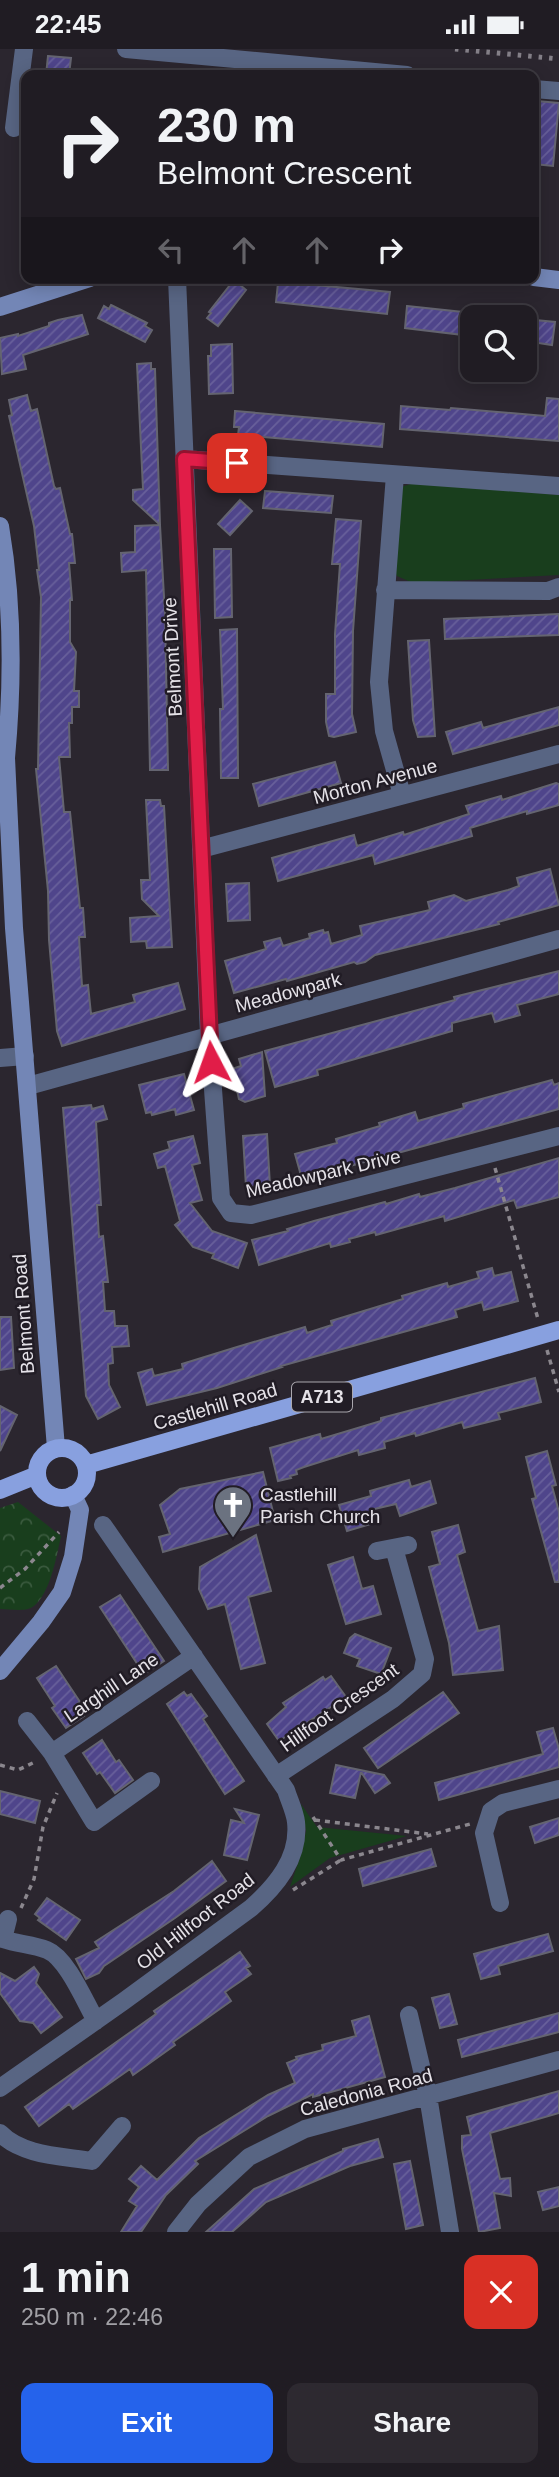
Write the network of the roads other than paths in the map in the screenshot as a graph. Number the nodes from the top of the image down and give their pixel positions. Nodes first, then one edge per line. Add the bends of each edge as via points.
1 (24, 49) edge
2 (126, 49) edge
3 (21, 70) edge
4 (353, 70) edge
5 (21, 73) edge
6 (539, 89) edge
7 (559, 91) edge
8 (14, 128) dead end
9 (539, 278) edge
10 (559, 280) edge
11 (71, 284) edge
12 (177, 284) edge
13 (0, 307) edge
14 (184, 459) junction
15 (395, 475) junction
16 (559, 486) edge
17 (0, 526) edge
18 (559, 587) edge
19 (384, 590) junction
20 (0, 731) edge
21 (559, 754) edge
22 (6, 758) junction
23 (402, 796) junction
24 (201, 849) junction
25 (559, 939) edge
26 (209, 1035) junction
27 (24, 1056) junction
28 (0, 1058) edge
29 (28, 1086) junction
30 (559, 1136) edge
31 (551, 1332) edge
32 (56, 1448) junction
33 (86, 1465) junction
34 (37, 1475) junction
35 (0, 1490) edge
36 (77, 1502) junction
37 (103, 1525) dead end
38 (393, 1548) dead end
39 (194, 1656) junction
40 (0, 1671) edge
41 (27, 1721) dead end
42 (52, 1753) junction
43 (276, 1776) junction
44 (151, 1781) dead end
45 (559, 1789) edge
46 (500, 1903) dead end
47 (8, 1919) road end
48 (2, 1939) edge
49 (409, 2015) dead end
50 (96, 2021) junction
51 (559, 2060) edge
52 (0, 2088) edge
53 (428, 2096) junction
54 (122, 2126) dead end
55 (0, 2133) edge
56 (176, 2232) edge
57 (450, 2232) edge

1 - 3 street
2 - 4 street
5 - 8 street
6 - 7 street
9 - 10 street
11 - 13 street
12 - 14 street, Belmont Drive
14 - 15 street
14 - 24 street, Belmont Drive
15 - 16 street
15 - 19 street
17 - 22 street, Belmont Road via 6,564 11,700
18 - 19 street via 548,591
19 - 23 street via 379,682 384,731
20 - 22 street, Belmont Road
21 - 23 street, Morton Avenue
22 - 27 street, Belmont Road
23 - 24 street, Morton Avenue
24 - 26 street, Belmont Drive
25 - 26 street, Meadowpark
26 - 29 street, Meadowpark
26 - 30 street, Meadowpark Drive via 221,1198 231,1213 251,1215
27 - 28 street
27 - 29 street, Belmont Road
29 - 32 street, Belmont Road
31 - 33 main road, Castlehill Road / A713
32 - 33 main road via 74,1451
32 - 34 main road via 39,1462
33 - 36 main road
34 - 35 main road
34 - 36 main road via 50,1495
36 - 40 street via 73,1557 62,1592
37 - 39 street, Old Hillfoot Road
38 - 43 street, Hillfoot Crescent via 425,1659 422,1674 393,1699
39 - 42 street, Larghill Lane
39 - 43 street, Old Hillfoot Road
41 - 42 street
42 - 44 street via 94,1822
43 - 50 street, Old Hillfoot Road via 286,1790 296,1823 285,1872 251,1908
45 - 46 street via 503,1803 491,1811 484,1833
47 - 48 street
48 - 50 street via 60,1958
49 - 53 street
50 - 52 street, Old Hillfoot Road
51 - 53 street, Caledonia Road
53 - 56 street, Caledonia Road via 305,2129 249,2157 198,2204
53 - 57 street
54 - 55 street via 92,2161 32,2151

